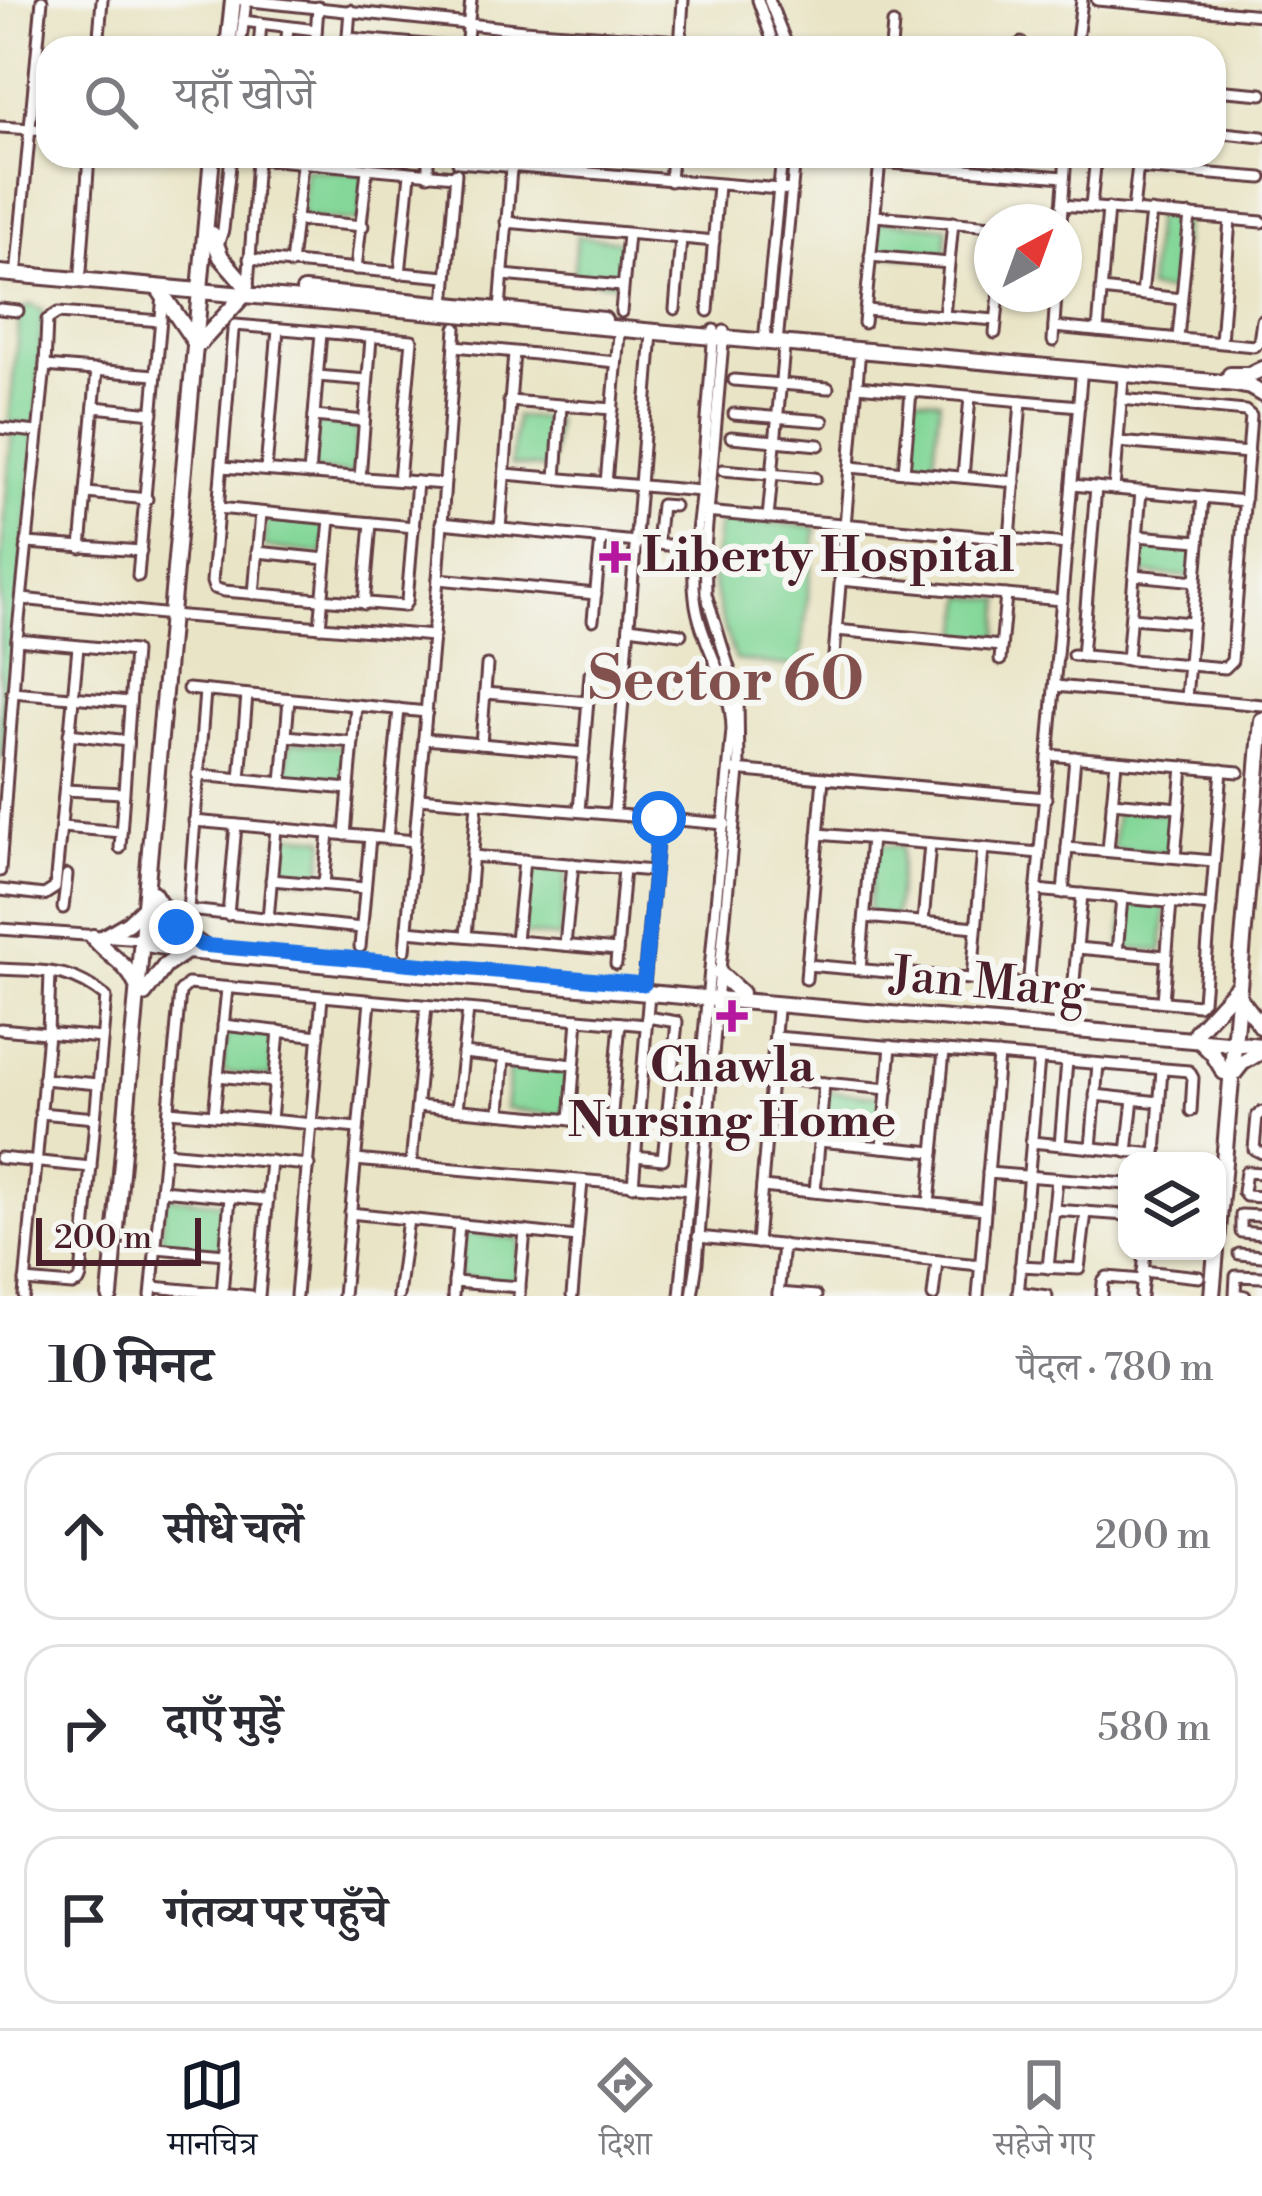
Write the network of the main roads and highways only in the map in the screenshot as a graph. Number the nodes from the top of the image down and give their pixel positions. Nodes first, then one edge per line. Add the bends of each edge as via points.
1 (237, 0) edge
2 (228, 36) edge
3 (214, 168) edge
4 (215, 168) edge
5 (214, 242) junction
6 (0, 269) edge
7 (203, 288) junction
8 (246, 289) junction
9 (160, 291) junction
10 (719, 335) junction
11 (774, 340) junction
12 (197, 342) junction
13 (1262, 369) edge
14 (1262, 387) edge
15 (1262, 720) edge
16 (1260, 762) edge
17 (149, 900) junction
18 (143, 941) junction
19 (194, 948) junction
20 (719, 973) road end
21 (1239, 990) junction
22 (141, 991) junction
23 (741, 993) junction
24 (713, 994) junction
25 (1262, 1027) edge
26 (1197, 1036) junction
27 (1232, 1036) junction
28 (1262, 1045) edge
29 (1227, 1075) junction
30 (1218, 1152) edge
31 (1221, 1152) edge
32 (1213, 1260) edge
33 (114, 1296) edge
34 (1210, 1296) edge

1 - 2 main road
3 - 7 main road
4 - 5 main road
5 - 7 main road
5 - 8 main road
6 - 7 main road
6 - 9 main road
7 - 8 main road
7 - 9 main road
7 - 12 main road
8 - 10 main road
8 - 10 main road
8 - 12 main road
9 - 12 main road
10 - 11 main road
11 - 13 main road via 1229,375
11 - 14 main road
12 - 17 main road
15 - 16 main road
16 - 21 main road
17 - 18 main road
17 - 19 main road
17 - 22 main road via 128,923 97,938
18 - 19 main road
18 - 22 main road
19 - 22 main road
19 - 24 main road
20 - 23 main road
21 - 25 main road
21 - 26 main road
21 - 27 main road
22 - 33 main road
23 - 24 main road
23 - 26 main road
24 - 26 main road, Jan Marg
26 - 27 main road
26 - 29 main road
27 - 28 main road
27 - 29 main road
28 - 29 main road
29 - 30 main road
29 - 31 main road
32 - 34 main road

